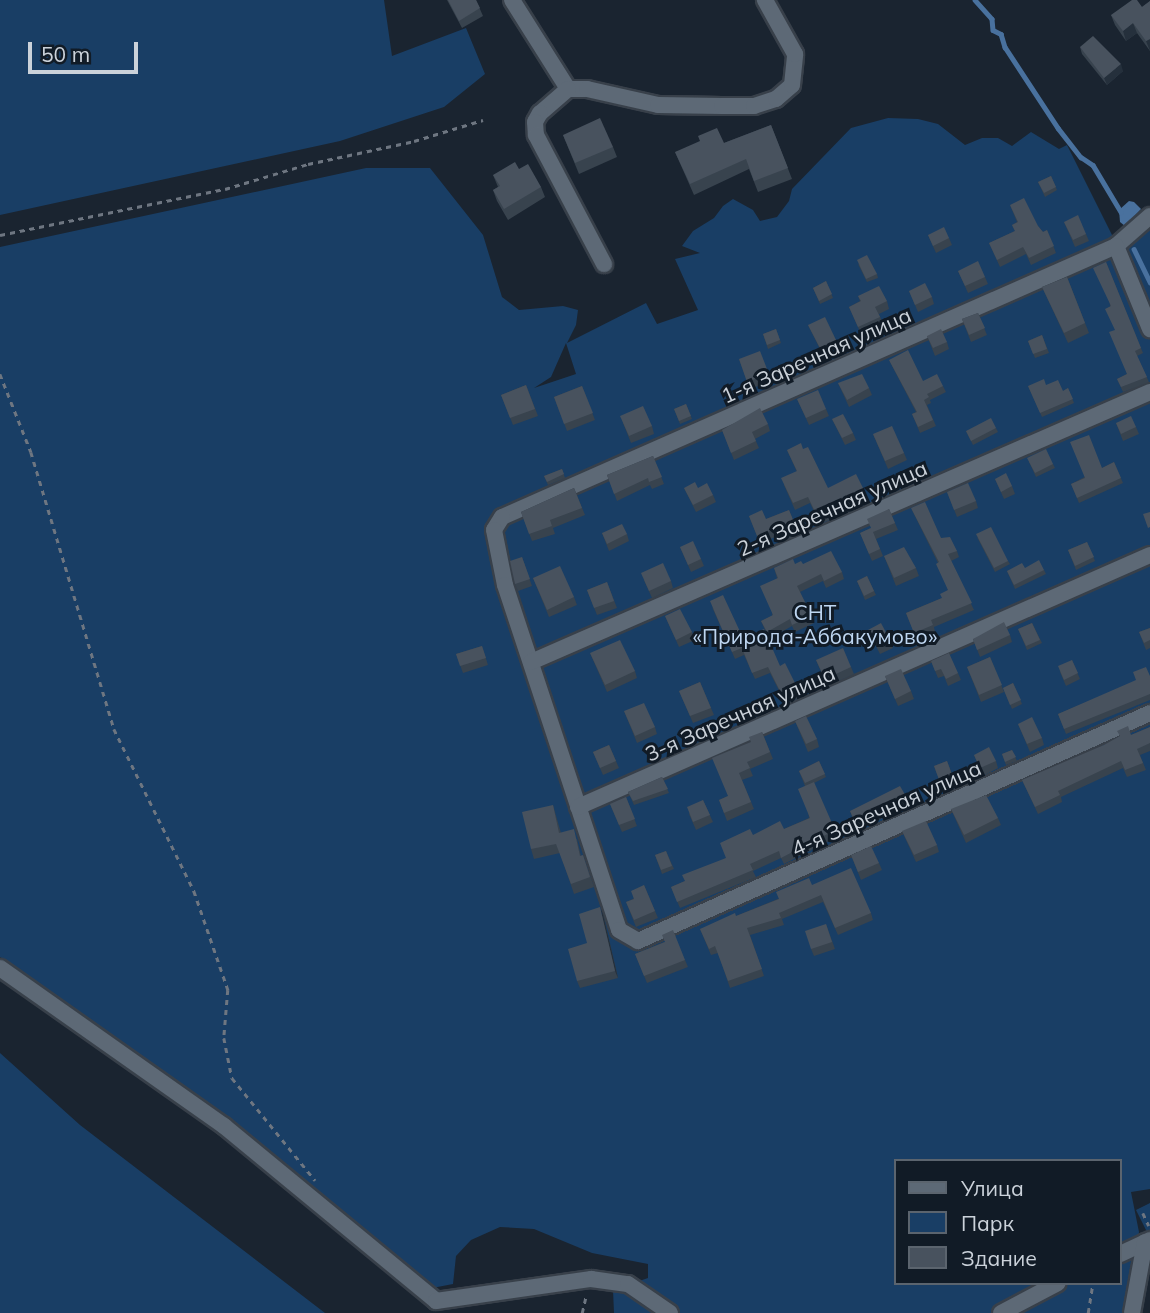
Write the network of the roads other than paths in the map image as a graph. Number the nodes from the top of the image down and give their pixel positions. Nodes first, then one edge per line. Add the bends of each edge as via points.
1 (512, 0) edge
2 (765, 0) edge
3 (568, 89) junction
4 (1150, 216) edge
5 (1116, 246) junction
6 (604, 264) dead end
7 (1150, 329) edge
8 (1150, 392) edge
9 (1150, 555) edge
10 (531, 662) junction
11 (1150, 713) edge
12 (578, 807) junction
13 (638, 941) joint
14 (0, 968) edge
15 (1148, 1237) edge
16 (1122, 1253) edge
17 (1054, 1285) edge
18 (670, 1313) edge
19 (1001, 1313) edge
20 (1132, 1313) edge

1 - 3 street
2 - 3 street via 795,54 792,85 776,99 754,106 658,105
3 - 6 street via 540,113 536,135
4 - 5 street, 1-я Заречная улица
5 - 7 street
5 - 10 street, 1-я Заречная улица via 502,517 494,530 505,585
8 - 10 street, 2-я Заречная улица
9 - 12 street, 3-я Заречная улица
10 - 12 street, 1-я Заречная улица
11 - 13 street, 4-я Заречная улица
12 - 13 street, 1-я Заречная улица via 619,930
14 - 18 street via 224,1126 436,1301 591,1279 628,1284
15 - 16 street
15 - 20 street
17 - 19 street

